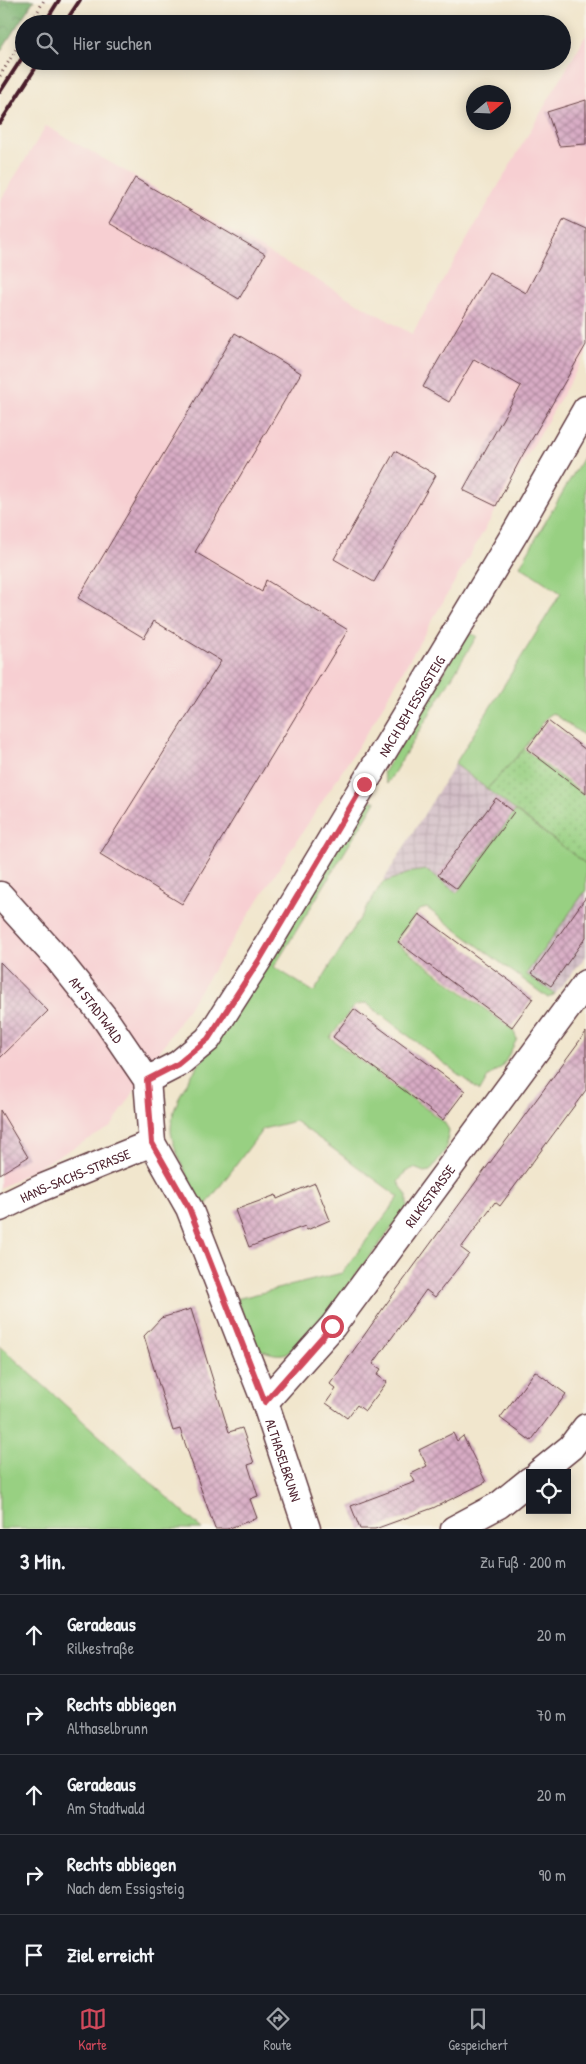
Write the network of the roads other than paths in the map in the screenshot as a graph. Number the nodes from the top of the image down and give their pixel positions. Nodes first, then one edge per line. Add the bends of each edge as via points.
1 (586, 409) edge
2 (0, 895) edge
3 (586, 983) edge
4 (147, 1080) junction
5 (152, 1143) junction
6 (0, 1208) edge
7 (265, 1402) junction
8 (586, 1427) edge
9 (544, 1469) edge
10 (526, 1483) edge
11 (307, 1529) edge
12 (454, 1529) edge

1 - 4 street, NACH DEM ESSIGSTEIG via 260,959 208,1039 178,1064
2 - 4 street, AM STADTWALD via 57,958 104,1017
3 - 7 street, RILKESTRASSE via 332,1326
4 - 5 street, AM STADTWALD
5 - 6 street, HANS-SACHS-STRASSE
5 - 7 street, ALTHASELBRUNN via 189,1208
7 - 11 street, ALTHASELBRUNN
8 - 9 street via 571,1447
10 - 12 street via 499,1505

